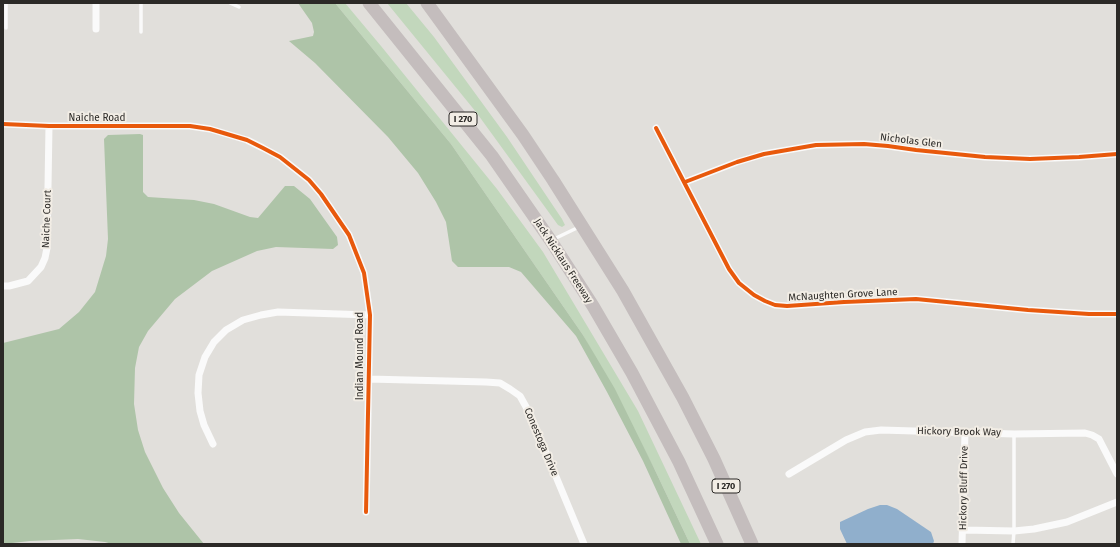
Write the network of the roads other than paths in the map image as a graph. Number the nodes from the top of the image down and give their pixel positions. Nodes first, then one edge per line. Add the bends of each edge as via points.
1 (6, 3) edge
2 (96, 3) edge
3 (141, 3) edge
4 (230, 3) edge
5 (369, 3) edge
6 (427, 3) edge
7 (239, 7) dead end
8 (6, 28) dead end
9 (96, 29) dead end
10 (141, 32) dead end
11 (3, 124) edge
12 (49, 126) junction
13 (190, 126) joint
14 (656, 128) dead end
15 (1117, 154) edge
16 (685, 182) junction
17 (583, 226) junction
18 (551, 241) junction
19 (3, 286) edge
20 (370, 314) junction
21 (1117, 314) edge
22 (369, 379) junction
23 (965, 432) junction
24 (1014, 434) junction
25 (213, 444) dead end
26 (789, 474) dead end
27 (1117, 474) edge
28 (1117, 502) edge
29 (366, 512) dead end
30 (964, 530) junction
31 (1014, 531) junction
32 (584, 544) edge
33 (717, 544) edge
34 (752, 544) edge
35 (962, 544) edge
36 (1013, 544) edge

1 - 8 lane
2 - 9 street
3 - 10 lane
4 - 7 lane
5 - 18 highway, Jack Nicklaus Freeway / I 270 via 492,156
6 - 17 highway, I 270 via 523,135
11 - 12 street, Naiche Road
12 - 13 street, Naiche Road
12 - 19 street, Naiche Court via 45,258 41,267 28,281
13 - 20 street, Indian Mound Road via 228,134 263,148 309,180 349,235 364,273
14 - 16 street, McNaughten Grove Lane
15 - 16 street, Nicholas Glen via 1007,158 882,145 816,145 764,154
16 - 21 street, McNaughten Grove Lane via 729,269 739,283 754,295 775,305 916,300 1028,310
17 - 18 lane
17 - 34 highway, I 270 via 623,290 683,398
18 - 33 highway, Jack Nicklaus Freeway / I 270 via 632,373 679,462
20 - 22 street, Indian Mound Road
20 - 25 street via 278,312 243,320 226,330 214,342 205,357 199,375 200,411
22 - 29 street, Indian Mound Road
22 - 32 street, Conestoga Drive via 500,383 520,396 530,414
23 - 24 street, Hickory Brook Way
23 - 26 street, Hickory Brook Way via 865,432 846,440
23 - 30 street, Hickory Bluff Drive
24 - 27 street, Hickory Brook Way via 1092,435 1099,439
24 - 31 lane
28 - 31 street via 1067,522
30 - 31 street
30 - 35 street, Hickory Bluff Drive
31 - 36 lane

